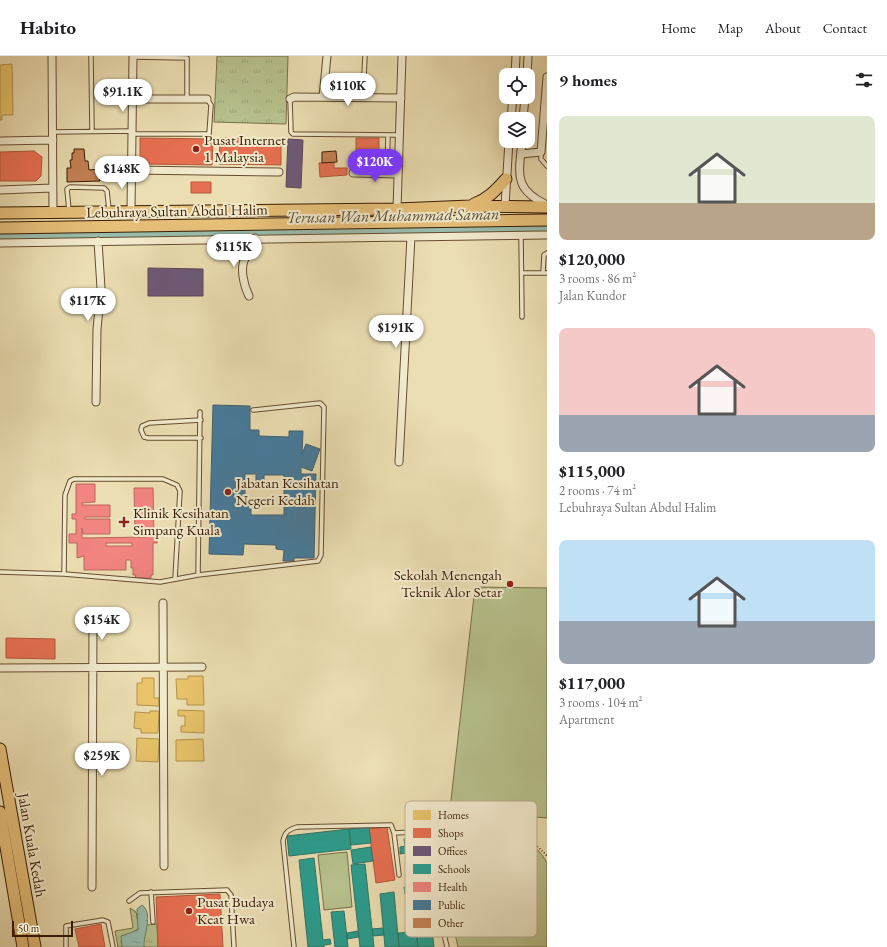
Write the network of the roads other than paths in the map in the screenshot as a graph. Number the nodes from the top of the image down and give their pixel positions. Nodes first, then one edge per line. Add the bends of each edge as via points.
1 (52, 56) edge
2 (91, 56) edge
3 (326, 56) edge
4 (365, 56) edge
5 (402, 56) edge
6 (516, 56) edge
7 (528, 56) edge
8 (133, 57) edge
9 (187, 57) edge
10 (515, 68) edge
11 (527, 68) edge
12 (547, 77) edge
13 (323, 97) junction
14 (363, 97) junction
15 (401, 98) junction
16 (132, 99) junction
17 (187, 99) junction
18 (207, 99) joint
19 (290, 99) joint
20 (92, 131) junction
21 (132, 132) junction
22 (388, 135) junction
23 (399, 135) junction
24 (54, 136) junction
25 (0, 141) edge
26 (508, 148) edge
27 (521, 148) edge
28 (541, 152) junction
29 (521, 154) junction
30 (547, 166) edge
31 (131, 170) junction
32 (279, 172) dead end
33 (353, 173) dead end
34 (387, 174) junction
35 (398, 174) junction
36 (506, 179) junction
37 (52, 188) junction
38 (0, 190) edge
39 (470, 206) junction
40 (505, 206) junction
41 (547, 206) edge
42 (397, 209) junction
43 (131, 210) junction
44 (109, 211) junction
45 (69, 212) junction
46 (0, 213) edge
47 (53, 213) junction
48 (547, 220) edge
49 (0, 228) edge
50 (521, 235) junction
51 (547, 235) edge
52 (411, 237) junction
53 (256, 238) junction
54 (98, 241) junction
55 (0, 244) edge
56 (547, 253) edge
57 (522, 273) junction
58 (545, 273) edge
59 (249, 296) dead end
60 (522, 317) dead end
61 (96, 402) dead end
62 (253, 410) dead end
63 (200, 412) dead end
64 (201, 420) junction
65 (201, 438) junction
66 (399, 462) dead end
67 (0, 572) edge
68 (64, 574) junction
69 (198, 575) junction
70 (175, 579) junction
71 (163, 603) dead end
72 (93, 616) dead end
73 (93, 667) junction
74 (163, 667) junction
75 (202, 667) dead end
76 (0, 668) edge
77 (0, 749) edge
78 (0, 812) edge
79 (394, 833) junction
80 (405, 833) edge
81 (164, 866) dead end
82 (399, 875) dead end
83 (92, 887) dead end
84 (151, 892) junction
85 (129, 901) dead end
86 (153, 922) dead end
87 (445, 937) edge
88 (23, 947) edge
89 (34, 947) edge
90 (66, 947) edge
91 (113, 947) edge
92 (234, 947) edge
93 (294, 947) edge
94 (447, 947) edge

1 - 24 street
2 - 20 lane
3 - 13 street
4 - 14 lane
5 - 15 street
6 - 10 street
7 - 11 street
8 - 9 lane
8 - 16 street
9 - 17 lane
12 - 28 street
13 - 14 street
13 - 19 street
14 - 15 street
15 - 23 street
16 - 17 street
16 - 21 street
17 - 18 street
18 - 21 lane via 210,105 210,134
19 - 22 lane via 293,134
20 - 21 lane
20 - 24 lane
21 - 31 street
22 - 23 lane
22 - 34 lane
23 - 35 street
24 - 25 street
24 - 37 street
26 - 36 street
27 - 29 street
28 - 29 street
28 - 30 lane via 541,159
29 - 41 street via 520,177 523,189 533,199
31 - 32 street
31 - 43 street
33 - 34 street
34 - 35 street
35 - 42 street
36 - 39 main road via 485,200
36 - 40 street
37 - 38 street
37 - 47 street
39 - 40 main road, Lebuhraya Sultan Abdul Halim
39 - 42 main road, Lebuhraya Sultan Abdul Halim
40 - 41 main road, Lebuhraya Sultan Abdul Halim
42 - 43 main road, Lebuhraya Sultan Abdul Halim
43 - 44 main road, Lebuhraya Sultan Abdul Halim
44 - 45 main road, Lebuhraya Sultan Abdul Halim
44 - 45 lane via 107,191 104,188 70,187 67,189
45 - 47 main road, Lebuhraya Sultan Abdul Halim
46 - 47 main road, Lebuhraya Sultan Abdul Halim
48 - 49 main road, Lebuhraya Sultan Abdul Halim
50 - 51 street
50 - 52 street
50 - 57 lane
52 - 53 street
52 - 66 street
53 - 54 street
53 - 59 street via 254,248 245,258 244,266 244,284
54 - 55 street
54 - 61 street via 101,288 97,329
56 - 58 lane via 544,255
57 - 58 lane
57 - 60 lane
62 - 69 lane via 323,405 321,555 314,563
63 - 64 lane
64 - 65 lane
64 - 65 lane via 145,423 141,430 144,437 148,438
65 - 69 lane
67 - 68 lane
68 - 70 lane via 160,582
68 - 70 lane via 65,495 70,482 74,479 163,479 177,485 180,490
69 - 70 lane
71 - 74 street
72 - 73 street
73 - 74 street
73 - 76 street
73 - 83 street
74 - 75 street
74 - 81 street
77 - 89 main road, Jalan Kuala Kedah
78 - 88 main road, Jalan Kuala Kedah
79 - 80 lane
79 - 82 lane
79 - 93 lane via 391,825 387,824 289,829 285,834 284,848
84 - 85 lane via 136,894
84 - 86 lane
84 - 92 lane via 230,891
87 - 94 lane
90 - 91 lane via 66,926 106,920

